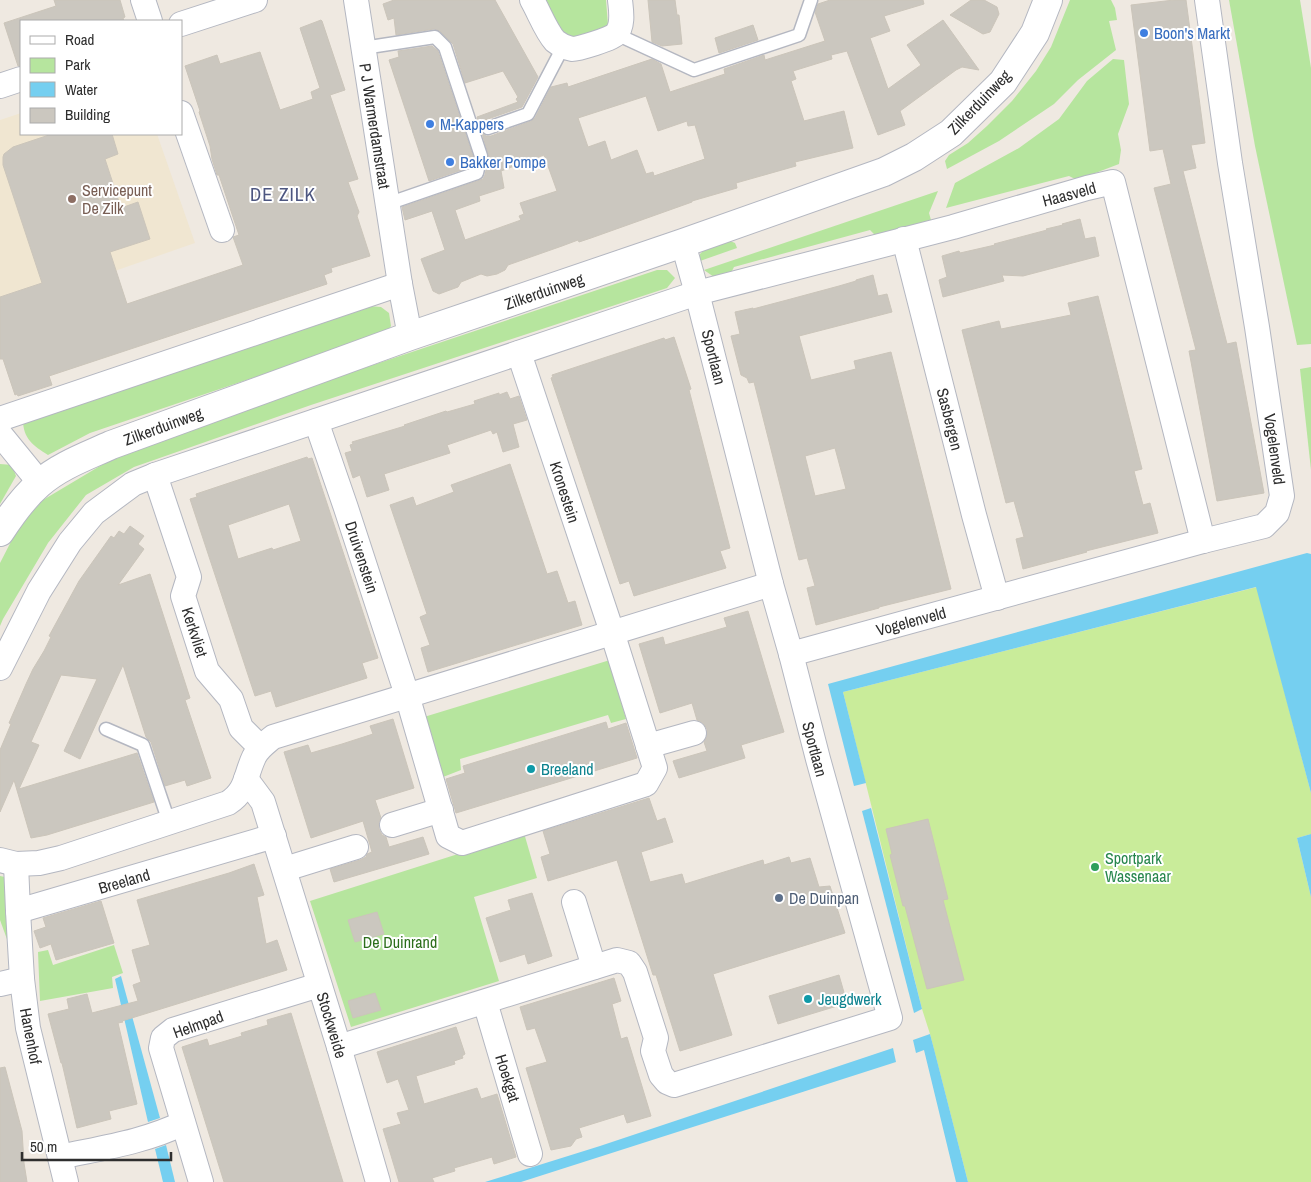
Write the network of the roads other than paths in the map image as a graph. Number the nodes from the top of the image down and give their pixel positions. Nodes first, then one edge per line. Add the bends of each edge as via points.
1 (143, 0) edge
2 (255, 0) edge
3 (356, 0) edge
4 (532, 0) edge
5 (620, 0) edge
6 (811, 0) edge
7 (1048, 0) edge
8 (1207, 0) edge
9 (150, 20) edge
10 (182, 24) edge
11 (616, 34) junction
12 (563, 47) junction
13 (363, 48) junction
14 (20, 79) edge
15 (0, 86) edge
16 (182, 116) edge
17 (488, 128) dead end
18 (387, 204) junction
19 (222, 230) dead end
20 (904, 239) junction
21 (683, 243) junction
22 (400, 284) junction
23 (697, 293) junction
24 (410, 336) junction
25 (519, 353) junction
26 (316, 420) junction
27 (1, 432) edge
28 (155, 475) junction
29 (40, 483) junction
30 (0, 532) edge
31 (1203, 541) junction
32 (771, 584) junction
33 (996, 598) junction
34 (612, 632) junction
35 (791, 654) junction
36 (0, 668) edge
37 (407, 695) junction
38 (106, 729) dead end
39 (694, 733) dead end
40 (648, 746) junction
41 (260, 748) junction
42 (246, 779) junction
43 (440, 810) junction
44 (169, 822) junction
45 (392, 824) dead end
46 (274, 836) junction
47 (356, 848) dead end
48 (8, 862) edge
49 (284, 869) junction
50 (574, 902) dead end
51 (18, 912) junction
52 (594, 967) junction
53 (11, 982) edge
54 (320, 985) junction
55 (485, 1002) junction
56 (339, 1047) junction
57 (183, 1123) junction
58 (530, 1154) dead end
59 (60, 1157) junction
60 (66, 1182) edge
61 (201, 1182) edge
62 (378, 1182) edge

1 - 9 street
2 - 10 street
3 - 13 street, P J Warmerdamstraat
4 - 12 street via 555,41
5 - 11 street via 620,24
6 - 11 lane via 799,35 694,70
7 - 21 street, Zilkerduinweg via 1035,33 1003,82 951,134 884,172
8 - 31 street, Vogelenveld via 1282,496 1278,513 1264,526
11 - 12 street via 574,49
12 - 17 lane via 528,114
13 - 18 street, P J Warmerdamstraat
13 - 18 lane, P J Warmerdamstraat via 435,37 445,47 482,156 477,173
14 - 15 street
16 - 19 street
18 - 22 street, P J Warmerdamstraat
20 - 23 street, Haasveld
20 - 31 street, Haasveld via 1113,182
20 - 33 street, Sasbergen
21 - 23 street, Sportlaan
21 - 24 street, Zilkerduinweg
22 - 24 street, P J Warmerdamstraat
22 - 27 street
23 - 25 street
23 - 32 street, Sportlaan
24 - 29 street, Zilkerduinweg via 111,445 69,464
25 - 26 street
25 - 34 street, Kronestein
26 - 28 street
26 - 37 street, Druivenstein
27 - 29 street
28 - 36 street via 133,484 94,513 70,542 39,591
28 - 41 street, Kerkvliet via 189,577 183,596 207,671 231,699 241,728
29 - 30 street, Zilkerduinweg via 12,512
31 - 33 street, Vogelenveld
32 - 34 street
32 - 35 street, Sportlaan
33 - 35 street, Vogelenveld
34 - 37 street
34 - 40 street
35 - 52 street, Sportlaan via 890,1018 674,1085 661,1075 653,1051 656,1038 636,972 629,963 617,960
37 - 41 street via 272,737
37 - 43 street
38 - 44 lane via 143,745
39 - 40 street
40 - 43 street via 655,768 646,784 462,843 448,836
41 - 42 street
42 - 44 street via 241,792 228,803
42 - 46 street via 263,802
43 - 45 street
44 - 48 street via 61,858 38,863
46 - 49 street
46 - 51 street, Breeland
47 - 49 street
48 - 51 street
49 - 54 street, Stockweide
50 - 52 street
51 - 53 street, Hanenhof
52 - 55 street
53 - 59 street, Hanenhof via 28,1028
54 - 56 street, Stockweide
54 - 57 street, Helmpad via 173,1030 163,1038 161,1048
55 - 56 street
55 - 58 street, Hoekgat
56 - 62 street, Stockweide
57 - 59 street via 148,1137
57 - 61 street, Helmpad
59 - 60 street, Hanenhof

